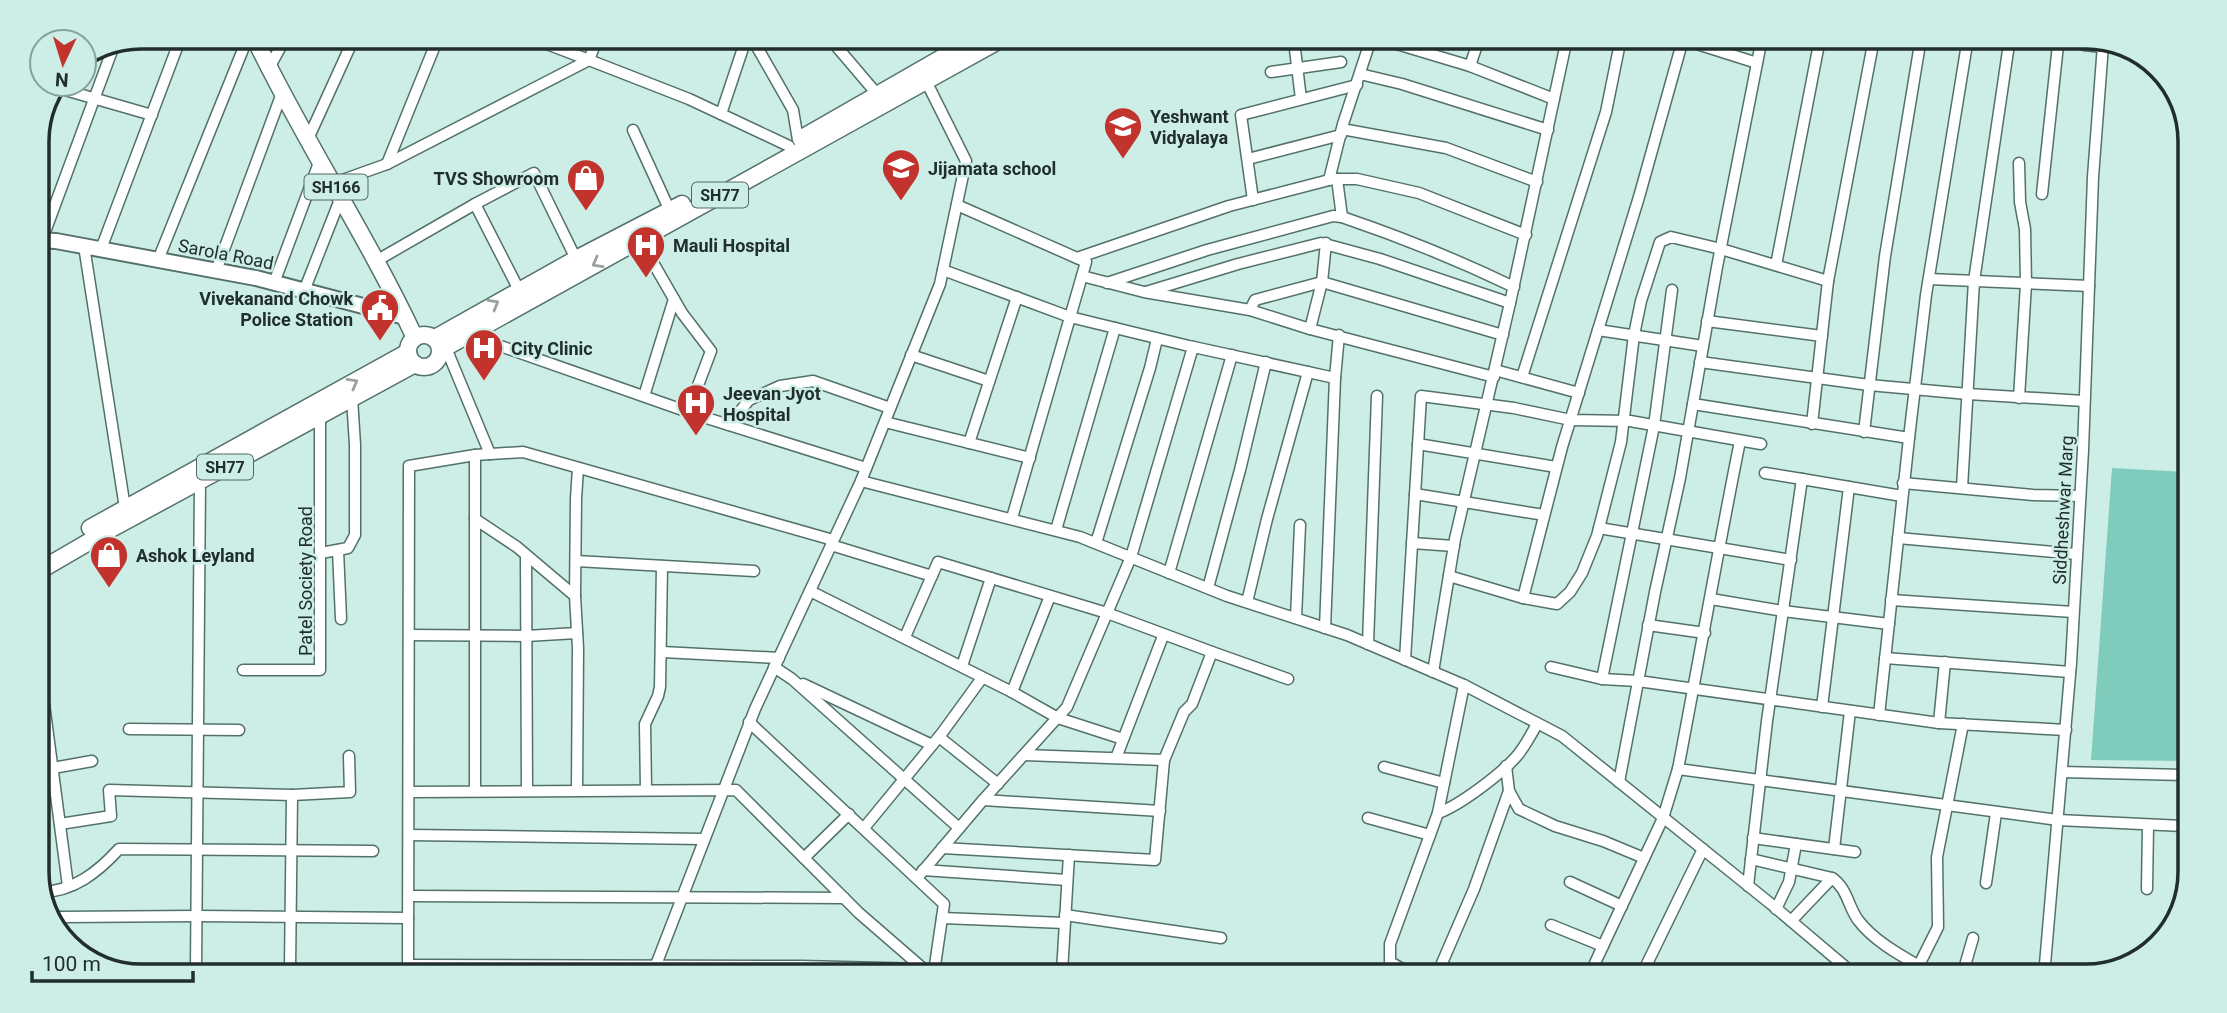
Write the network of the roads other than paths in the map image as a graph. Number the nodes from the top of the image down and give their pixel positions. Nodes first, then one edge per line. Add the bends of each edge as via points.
1 (177, 49) edge
2 (243, 49) edge
3 (260, 49) edge
4 (279, 49) edge
5 (349, 49) edge
6 (434, 49) edge
7 (560, 49) edge
8 (593, 49) edge
9 (743, 49) edge
10 (758, 49) edge
11 (839, 49) edge
12 (957, 49) edge
13 (984, 49) edge
14 (1295, 49) edge
15 (1368, 49) edge
16 (1413, 49) edge
17 (1475, 49) edge
18 (1565, 49) edge
19 (1619, 49) edge
20 (1680, 49) edge
21 (1713, 49) edge
22 (1760, 49) edge
23 (1818, 49) edge
24 (1872, 49) edge
25 (1919, 49) edge
26 (1966, 49) edge
27 (2008, 49) edge
28 (2057, 49) edge
29 (2103, 51) edge
30 (111, 54) edge
31 (589, 60) junction
32 (1341, 62) dead end
33 (1757, 63) junction
34 (1470, 66) junction
35 (269, 68) junction
36 (1297, 68) junction
37 (1270, 72) dead end
38 (1360, 74) junction
39 (926, 81) junction
40 (1357, 85) junction
41 (282, 93) junction
42 (877, 94) junction
43 (91, 98) edge
44 (94, 99) junction
45 (1301, 99) junction
46 (1554, 99) junction
47 (720, 114) junction
48 (152, 115) junction
49 (1548, 130) junction
50 (633, 131) dead end
51 (1341, 132) junction
52 (308, 139) junction
53 (793, 143) junction
54 (320, 159) junction
55 (1248, 159) junction
56 (387, 163) junction
57 (2019, 163) dead end
58 (1333, 179) junction
59 (1537, 182) junction
60 (338, 190) junction
61 (2042, 194) dead end
62 (1253, 200) junction
63 (475, 204) junction
64 (957, 205) junction
65 (670, 211) junction
66 (49, 214) edge
67 (1342, 217) junction
68 (1525, 235) junction
69 (640, 240) junction
70 (49, 241) edge
71 (1326, 243) junction
72 (84, 246) junction
73 (101, 249) junction
74 (1721, 249) junction
75 (1077, 258) junction
76 (576, 259) junction
77 (158, 260) junction
78 (376, 261) junction
79 (1776, 265) junction
80 (943, 270) junction
81 (216, 271) junction
82 (1082, 276) junction
83 (1929, 279) junction
84 (1828, 281) junction
85 (1974, 281) junction
86 (1322, 282) junction
87 (274, 283) junction
88 (1107, 283) junction
89 (2026, 284) junction
90 (2089, 286) junction
91 (1514, 287) junction
92 (519, 290) junction
93 (1672, 290) dead end
94 (304, 291) junction
95 (1144, 292) junction
96 (1017, 297) junction
97 (674, 299) junction
98 (1510, 303) junction
99 (1250, 310) junction
100 (405, 317) junction
101 (1070, 317) junction
102 (1707, 321) junction
103 (1115, 328) junction
104 (1310, 329) junction
105 (1598, 330) junction
106 (469, 335) junction
107 (1339, 335) junction
108 (1503, 335) junction
109 (1634, 335) junction
110 (1822, 336) junction
111 (1157, 339) junction
112 (1665, 340) junction
113 (441, 345) junction
114 (1703, 346) junction
115 (1193, 347) junction
116 (413, 351) junction
117 (911, 355) junction
118 (1232, 355) junction
119 (1266, 362) junction
120 (1700, 362) junction
121 (1308, 372) junction
122 (1494, 374) junction
123 (1522, 377) junction
124 (1335, 378) junction
125 (1817, 378) junction
126 (989, 381) junction
127 (1869, 385) junction
128 (1914, 389) junction
129 (1579, 393) junction
130 (1968, 394) junction
131 (644, 396) junction
132 (1377, 396) dead end
133 (352, 398) junction
134 (2019, 398) junction
135 (2084, 401) junction
136 (1693, 404) junction
137 (1487, 406) junction
138 (890, 408) junction
139 (688, 412) junction
140 (320, 416) junction
141 (1571, 420) junction
142 (1625, 421) junction
143 (885, 422) junction
144 (1812, 424) junction
145 (729, 425) junction
146 (1654, 426) junction
147 (1688, 432) junction
148 (1864, 432) junction
149 (1909, 438) junction
150 (1740, 441) junction
151 (969, 443) junction
152 (1418, 444) junction
153 (1761, 444) dead end
154 (1476, 452) junction
155 (490, 454) junction
156 (475, 455) junction
157 (1030, 458) junction
158 (1556, 467) junction
159 (578, 468) junction
160 (866, 468) junction
161 (1765, 473) dead end
162 (1802, 480) junction
163 (200, 481) junction
164 (861, 481) junction
165 (1903, 483) junction
166 (1849, 487) junction
167 (1962, 488) junction
168 (1415, 494) junction
169 (1902, 496) junction
170 (2080, 496) junction
171 (1464, 501) junction
172 (125, 508) junction
173 (1544, 515) junction
174 (475, 519) junction
175 (1012, 519) junction
176 (1300, 525) dead end
177 (1599, 528) junction
178 (1056, 530) junction
179 (1632, 535) junction
180 (1898, 538) junction
181 (1666, 541) junction
182 (832, 543) junction
183 (1096, 543) junction
184 (1412, 543) junction
185 (1454, 546) junction
186 (1718, 549) junction
187 (338, 550) junction
188 (49, 553) edge
189 (321, 553) junction
190 (2076, 554) junction
191 (526, 555) junction
192 (1131, 557) junction
193 (1791, 560) junction
194 (576, 561) junction
195 (49, 565) edge
196 (662, 566) junction
197 (754, 571) dead end
198 (1169, 573) junction
199 (933, 576) junction
200 (1449, 576) junction
201 (991, 578) junction
202 (1208, 588) junction
203 (810, 591) junction
204 (575, 596) junction
205 (1050, 596) junction
206 (1523, 598) junction
207 (1711, 599) junction
208 (1891, 600) junction
209 (1247, 602) junction
210 (1783, 611) junction
211 (2073, 612) junction
212 (1107, 613) junction
213 (1296, 618) junction
214 (1833, 618) junction
215 (341, 619) dead end
216 (1889, 624) junction
217 (1648, 625) junction
218 (1325, 628) junction
219 (577, 633) junction
220 (1704, 633) junction
221 (475, 634) junction
222 (410, 635) junction
223 (526, 636) junction
224 (1163, 636) junction
225 (905, 638) junction
226 (1368, 644) junction
227 (662, 652) junction
228 (1212, 652) junction
229 (1885, 658) junction
230 (1405, 660) junction
231 (776, 662) junction
232 (1945, 662) junction
233 (962, 666) junction
234 (1551, 667) dead end
235 (243, 670) dead end
236 (1433, 672) junction
237 (2070, 672) junction
238 (982, 678) junction
239 (792, 679) junction
240 (1288, 679) dead end
241 (1602, 679) junction
242 (1638, 681) junction
243 (1464, 685) junction
244 (1694, 688) junction
245 (1012, 692) junction
246 (1771, 698) junction
247 (1822, 707) junction
248 (1850, 711) junction
249 (1879, 715) junction
250 (1058, 718) junction
251 (749, 722) junction
252 (1939, 723) junction
253 (1537, 724) junction
254 (1963, 724) junction
255 (129, 729) dead end
256 (200, 730) junction
257 (239, 730) dead end
258 (2066, 730) junction
259 (939, 737) junction
260 (49, 739) edge
261 (1123, 740) junction
262 (932, 745) junction
263 (1024, 755) junction
264 (349, 756) dead end
265 (1116, 758) junction
266 (1164, 760) junction
267 (92, 761) dead end
268 (1506, 766) junction
269 (1384, 767) dead end
270 (53, 768) junction
271 (1678, 769) junction
272 (2063, 772) junction
273 (2178, 775) edge
274 (903, 779) junction
275 (1760, 781) junction
276 (1619, 782) junction
277 (1444, 783) junction
278 (998, 784) junction
279 (527, 790) junction
280 (577, 790) junction
281 (646, 790) junction
282 (722, 790) junction
283 (1509, 790) junction
284 (199, 791) junction
285 (475, 791) junction
286 (409, 792) junction
287 (1840, 792) junction
288 (292, 795) junction
289 (983, 800) junction
290 (1947, 807) junction
291 (1160, 811) junction
292 (1438, 813) junction
293 (1996, 813) junction
294 (849, 814) junction
295 (1368, 818) dead end
296 (1663, 818) junction
297 (2058, 820) junction
298 (60, 824) junction
299 (2148, 825) junction
300 (2178, 826) edge
301 (864, 828) junction
302 (959, 828) junction
303 (409, 835) junction
304 (1430, 835) junction
305 (1753, 838) junction
306 (703, 839) junction
307 (1796, 844) junction
308 (942, 848) junction
309 (1703, 849) junction
310 (1833, 849) junction
311 (198, 851) junction
312 (291, 851) junction
313 (373, 851) dead end
314 (1855, 852) dead end
315 (1069, 855) junction
316 (804, 858) junction
317 (1644, 858) junction
318 (1751, 859) junction
319 (1792, 868) junction
320 (920, 874) junction
321 (1832, 878) junction
322 (1067, 880) junction
323 (1570, 881) dead end
324 (1986, 883) dead end
325 (68, 886) junction
326 (1748, 886) junction
327 (2147, 889) dead end
328 (52, 892) edge
329 (409, 896) junction
330 (844, 898) junction
331 (680, 899) junction
332 (1622, 906) junction
333 (1776, 909) junction
334 (197, 916) junction
335 (60, 917) dead end
336 (291, 918) junction
337 (408, 918) junction
338 (942, 918) junction
339 (1064, 919) junction
340 (1791, 921) junction
341 (1551, 925) dead end
342 (1221, 938) dead end
343 (1973, 938) dead end
344 (1603, 946) junction
345 (1595, 963) dead end
346 (196, 964) edge
347 (290, 964) edge
348 (408, 964) edge
349 (656, 964) edge
350 (921, 964) edge
351 (931, 964) edge
352 (1062, 964) edge
353 (1394, 964) edge
354 (1442, 964) edge
355 (1647, 964) edge
356 (1842, 964) edge
357 (1918, 964) edge
358 (1920, 964) edge
359 (1965, 964) edge
360 (2045, 964) edge

1 - 48 street
2 - 77 street
3 - 35 main road, SH166
4 - 35 street
5 - 52 street
6 - 56 street
7 - 31 street
8 - 31 street
9 - 47 street
10 - 53 street via 793,110
11 - 42 street
12 - 42 main road, SH77
13 - 39 main road, SH77
14 - 36 street
15 - 38 street
16 - 34 street
17 - 34 street
18 - 46 street
19 - 123 street via 1606,112
20 - 105 street
21 - 33 street
22 - 33 street
23 - 79 street
24 - 84 street
25 - 127 street
26 - 83 street
27 - 85 street
28 - 61 street
29 - 90 street, Siddheshwar Marg
30 - 44 street
31 - 47 street
31 - 56 street
32 - 36 street
33 - 74 street
34 - 46 street
35 - 41 main road, SH166
36 - 37 street
36 - 45 street
38 - 40 street
38 - 49 street
39 - 64 street via 967,161
39 - 69 main road, SH77
40 - 45 street
40 - 51 street
41 - 52 main road, SH166
41 - 81 street
42 - 53 main road, SH77
43 - 44 street
44 - 48 street
44 - 66 street
45 - 55 street via 1241,115
46 - 49 street
47 - 53 street
48 - 73 street
49 - 59 street
50 - 65 street
51 - 55 street
51 - 58 street
51 - 59 street via 1446,148
52 - 54 main road, SH166
53 - 65 main road, SH77
54 - 60 main road, SH166
54 - 87 street
55 - 62 street
56 - 60 street
57 - 89 street
58 - 62 street
58 - 67 street
58 - 68 street via 1357,178 1419,193
59 - 68 street
60 - 78 main road, SH166
60 - 94 street
62 - 75 street
63 - 76 street via 534,173
63 - 78 street
63 - 92 street
64 - 75 street
64 - 80 street
65 - 76 main road, SH77
67 - 88 street via 1268,233
67 - 91 street
68 - 91 street
69 - 97 street
69 -> 106 main road, SH77
70 - 72 main road, Sarola Road
71 - 86 street
71 - 95 street
71 - 98 street
72 - 73 main road, Sarola Road
72 - 172 street
73 - 77 main road, Sarola Road
74 - 79 street
74 - 102 street
74 - 109 street via 1671,237 1660,242
75 - 82 street via 1086,262
76 - 92 main road, SH77
77 - 81 main road, Sarola Road
78 - 100 main road, SH166
79 - 84 street
80 - 96 street
80 - 117 street
81 - 87 main road, Sarola Road
82 - 88 street
82 - 101 street
83 - 85 street
83 - 128 street
84 - 110 street
85 - 89 street
85 - 130 street
86 - 99 street via 1255,300
86 - 104 street
86 - 108 street
87 - 94 main road, Sarola Road
88 - 95 street
89 - 90 street
89 - 134 street
90 - 135 street, Siddheshwar Marg
91 - 98 street
113 -> 92 main road, SH77
93 - 112 street
94 - 100 main road, Sarola Road
95 - 99 street
96 - 101 street
96 - 126 street
97 - 131 street
97 - 139 street via 711,351
98 - 108 street
99 - 104 street
100 - 116 main road, SH166
101 - 103 street
101 - 157 street
102 - 110 street
102 - 114 street
103 - 111 street
103 - 178 street
104 - 107 street
105 - 109 street
105 - 129 street
106 - 113 main road, SH77
106 - 131 street
107 - 122 street
107 - 124 street
108 - 122 street
109 - 112 street
109 - 142 street
110 - 125 street
111 - 115 street
111 - 183 street
112 - 114 street
112 - 146 street
113 - 116 main road, SH77 via 421,335
113 - 116 main road, SH77 via 439,359 424,367
113 - 155 street
114 - 120 street
115 - 118 street
115 - 192 street
116 - 133 main road, SH77
172 -> 116 main road, SH77
117 - 126 street
117 - 138 street
118 - 119 street
118 - 198 street
119 - 121 street
119 - 202 street
120 - 125 street
120 - 136 street
121 - 124 street
121 - 209 street
122 - 123 street
122 - 137 street
123 - 129 street
124 - 218 street
125 - 127 street
125 - 144 street
126 - 151 street
127 - 128 street
127 - 148 street
128 - 130 street
128 - 149 street
129 - 141 street
130 - 134 street
130 - 167 street
131 - 139 street
132 - 226 street
133 - 140 main road, SH77
133 - 187 street via 355,535 348,548
134 - 135 street
135 - 170 street, Siddheshwar Marg
136 - 144 street
136 - 147 street
137 - 141 street
137 - 152 street via 1421,396
137 - 154 street
138 - 143 street
138 - 145 street via 813,381 780,386 749,400
139 - 145 street
140 - 163 main road, SH77
140 - 189 street, Patel Society Road
141 - 142 street
141 - 158 street
142 - 146 street
142 - 177 street
143 - 151 street
143 - 160 street
144 - 148 street
145 - 160 street
146 - 147 street
146 - 179 street
147 - 150 street
147 - 181 street
148 - 149 street
149 - 165 street
150 - 153 street
150 - 186 street
151 - 157 street
152 - 154 street
152 - 168 street
154 - 158 street
154 - 171 street
155 - 156 street
155 - 159 street via 523,452
156 - 174 street
156 - 222 street via 409,466
157 - 175 street
158 - 173 street
159 - 182 street
159 - 194 street
160 - 164 street
161 - 162 street
162 - 166 street
162 - 193 street
163 - 195 main road, SH77
163 - 256 street
164 - 175 street
164 - 182 street
165 - 167 street
165 - 169 street
166 - 169 street
166 - 214 street
167 - 170 street
168 - 171 street
168 - 184 street
169 - 180 street
170 - 190 street, Siddheshwar Marg
171 - 173 street
171 - 185 street
172 - 188 main road, SH77
173 - 206 street
174 - 191 street
174 - 221 street
175 - 178 street
176 - 213 street
177 - 179 street
177 - 206 street via 1582,573 1557,604
178 - 183 street
179 - 181 street
179 - 241 street
180 - 190 street
180 - 208 street
181 - 186 street
181 - 217 street
182 - 199 street
182 - 203 street
183 - 192 street
184 - 185 street
184 - 230 street
185 - 200 street
186 - 193 street
186 - 207 street
187 - 189 street
187 - 215 street
189 - 235 street, Patel Society Road via 320,670
190 - 211 street, Siddheshwar Marg
191 - 204 street
191 - 223 street
192 - 198 street
192 - 212 street
193 - 210 street
194 - 196 street
194 - 204 street
196 - 197 street
196 - 227 street
198 - 202 street
199 - 201 street via 938,562
199 - 225 street
200 - 206 street
200 - 236 street
201 - 205 street
201 - 233 street
202 - 209 street
203 - 225 street
203 - 231 street
204 - 219 street
205 - 212 street
205 - 245 street
207 - 210 street
207 - 220 street
208 - 211 street
208 - 216 street
209 - 213 street
210 - 214 street
210 - 246 street
211 - 237 street, Siddheshwar Marg
212 - 224 street
212 - 250 street via 1067,707
213 - 218 street
214 - 216 street
214 - 247 street
216 - 229 street
217 - 220 street
217 - 242 street
218 - 226 street
219 - 223 street
219 - 280 street
220 - 244 street
221 - 222 street
221 - 223 street
221 - 285 street
222 - 286 street
223 - 279 street
224 - 228 street
224 - 261 street
225 - 233 street
226 - 230 street
227 - 231 street
227 - 281 street via 658,696 644,733
228 - 240 street
228 - 266 street
229 - 232 street
229 - 249 street
230 - 236 street
231 - 239 street
231 - 251 street
232 - 237 street
232 - 252 street
233 - 238 street
234 - 241 street
236 - 243 street
237 - 258 street, Siddheshwar Marg
238 - 245 street
238 - 259 street
239 - 262 street
239 - 274 street
241 - 242 street
242 - 244 street
242 - 276 street
243 - 253 street
243 - 277 street
244 - 246 street
244 - 271 street
245 - 250 street
246 - 247 street
246 - 275 street
247 - 248 street
248 - 249 street
248 - 287 street
249 - 252 street
250 - 261 street
250 - 263 street
251 - 282 street
251 - 294 street
252 - 254 street
253 - 268 street
253 - 276 street via 1562,736
254 - 258 street
254 - 290 street
255 - 256 street
256 - 257 street
256 - 284 street
258 - 272 street, Siddheshwar Marg
259 - 262 street
259 - 278 street
260 - 270 street
261 - 265 street
262 - 274 street
263 - 265 street
263 - 278 street
264 - 288 street via 350,792
265 - 266 street
266 - 291 street
267 - 270 street
268 - 283 street
268 - 292 street
269 - 277 street
270 - 298 street
271 - 275 street
271 - 296 street
272 - 273 street
272 - 297 street, Siddheshwar Marg
274 - 301 street
274 - 302 street
275 - 287 street
275 - 305 street
276 - 296 street
277 - 292 street
278 - 289 street
279 - 280 street
279 - 285 street
280 - 281 street
281 - 282 street
282 - 306 street
282 - 316 street via 736,790
283 - 317 street via 1519,809 1530,816
283 - 354 street
284 - 288 street
284 - 298 street via 109,790 111,816
284 - 311 street
285 - 286 street
286 - 303 street
287 - 290 street
287 - 310 street
288 - 312 street
289 - 291 street
289 - 302 street
290 - 293 street
290 - 358 street via 1937,857 1938,927
291 - 315 street via 1155,860
292 - 304 street
293 - 297 street
293 - 324 street
294 - 301 street
294 - 316 street
295 - 304 street
296 - 309 street
296 - 317 street
297 - 299 street
297 - 360 street, Siddheshwar Marg
298 - 325 street
299 - 300 street
299 - 327 street
301 - 320 street
302 - 308 street
303 - 306 street
303 - 329 street
304 - 353 street via 1389,950
305 - 307 street
305 - 318 street
306 - 331 street
307 - 310 street
307 - 319 street
308 - 315 street
308 - 320 street
309 - 326 street
309 - 355 street
310 - 314 street
311 - 312 street
311 - 325 street via 119,849 104,866
311 - 334 street
312 - 313 street
312 - 336 street
315 - 322 street
316 - 330 street
317 - 332 street
318 - 319 street
318 - 326 street
319 - 321 street
319 - 333 street
320 - 322 street
320 - 338 street via 944,904
321 - 340 street
321 - 357 street via 1868,931
322 - 339 street
323 - 332 street
325 - 328 street
326 - 333 street
329 - 331 street
329 - 337 street
330 - 331 street
330 - 350 street
331 - 349 street
332 - 344 street
333 - 340 street
334 - 335 street
334 - 336 street
334 - 346 street
336 - 337 street
336 - 347 street
337 - 348 street
338 - 339 street
338 - 351 street
339 - 342 street
339 - 352 street
340 - 356 street
341 - 344 street
343 - 359 street
344 - 345 street

